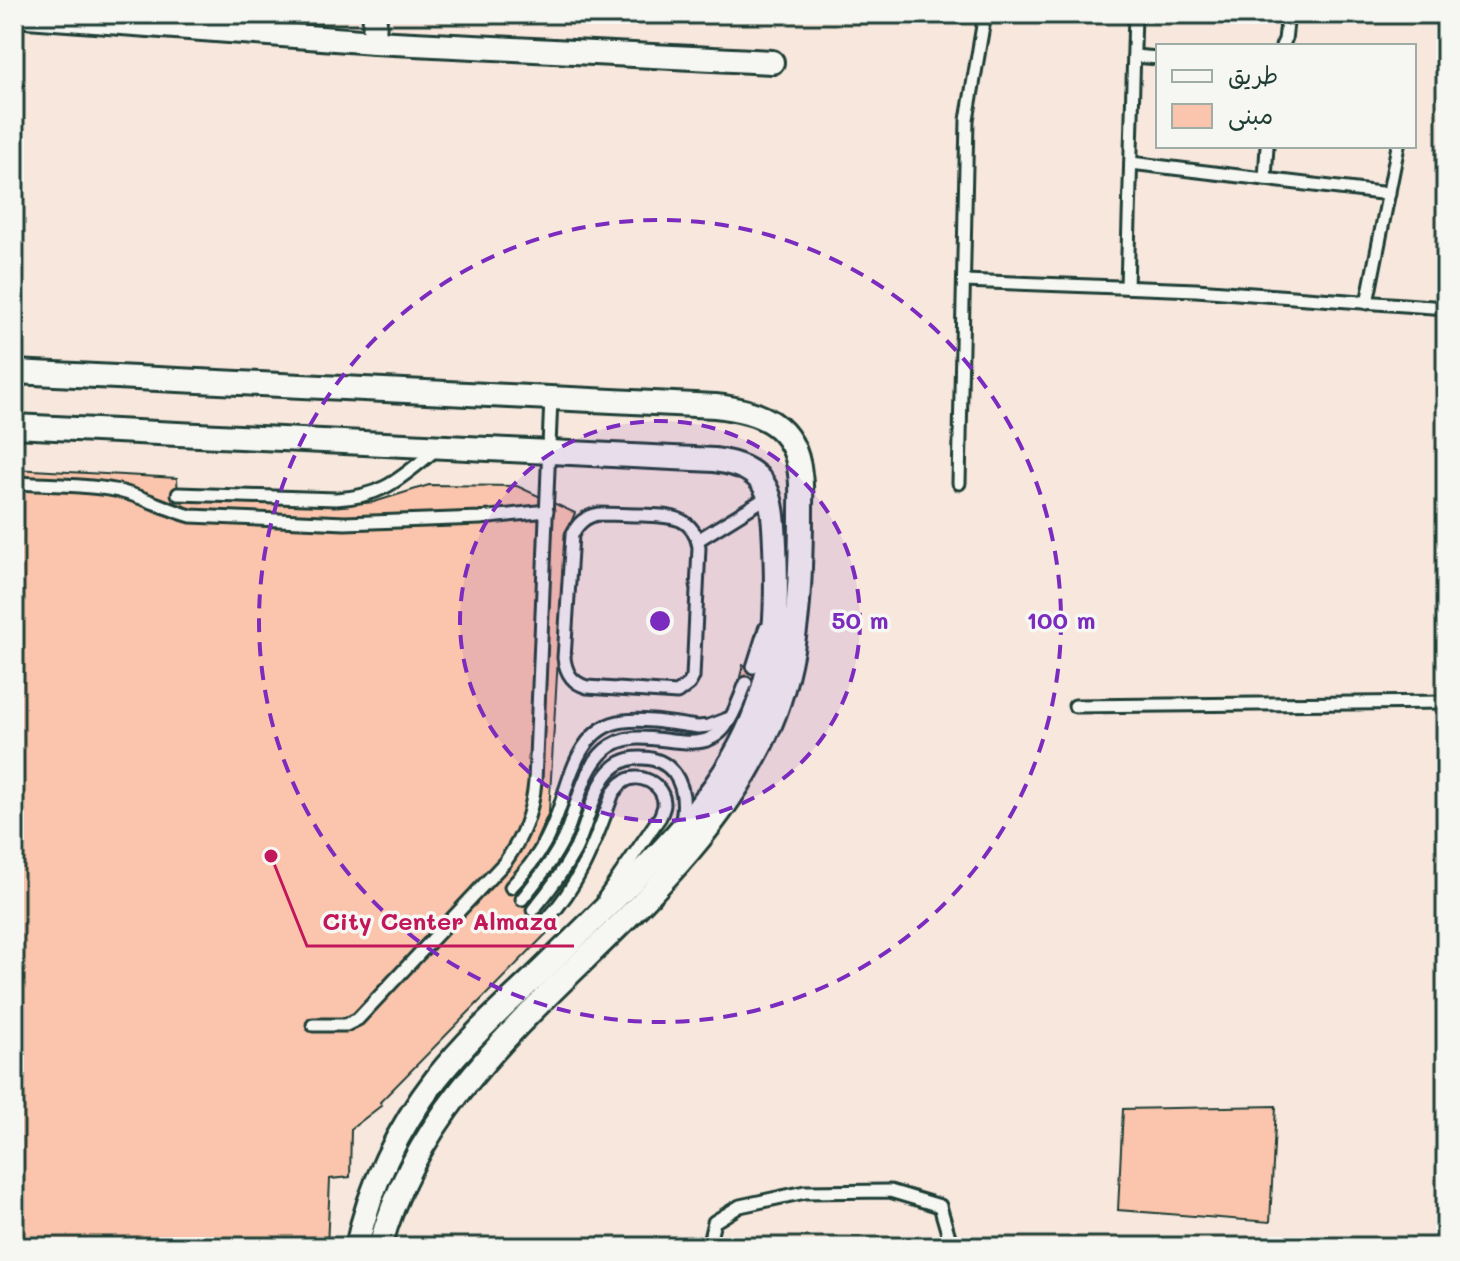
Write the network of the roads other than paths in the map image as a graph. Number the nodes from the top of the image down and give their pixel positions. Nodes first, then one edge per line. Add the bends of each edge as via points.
1 (375, 14) edge
2 (985, 14) edge
3 (1135, 14) edge
4 (1288, 14) edge
5 (14, 15) edge
6 (374, 42) junction
7 (1283, 44) edge
8 (1134, 56) junction
9 (1156, 58) edge
10 (772, 62) dead end
11 (1267, 148) edge
12 (1398, 148) edge
13 (1131, 163) junction
14 (1265, 179) junction
15 (1389, 194) junction
16 (964, 281) junction
17 (1127, 287) junction
18 (1367, 303) junction
19 (1446, 308) edge
20 (14, 372) edge
21 (551, 398) junction
22 (14, 426) edge
23 (441, 446) junction
24 (549, 452) junction
25 (14, 483) edge
26 (959, 483) dead end
27 (178, 494) dead end
28 (769, 496) junction
29 (547, 511) junction
30 (698, 540) junction
31 (776, 573) junction
32 (753, 667) dead end
33 (746, 683) dead end
34 (1446, 702) edge
35 (1075, 706) dead end
36 (731, 718) junction
37 (679, 833) junction
38 (511, 887) dead end
39 (522, 899) dead end
40 (533, 910) dead end
41 (545, 922) dead end
42 (589, 926) junction
43 (313, 1025) dead end
44 (357, 1242) edge
45 (380, 1247) edge
46 (708, 1247) edge
47 (952, 1247) edge

1 - 6 street
2 - 16 lane via 967,120
3 - 8 lane
4 - 7 lane
5 - 6 street
6 - 10 street
8 - 9 lane
8 - 13 lane
11 - 14 lane
12 - 15 lane
13 - 14 lane
13 - 17 lane
14 - 15 lane
15 - 18 lane
16 - 17 lane
16 - 26 lane
17 - 18 lane
18 - 19 lane
20 - 21 street
21 - 24 lane
21 - 45 street via 729,407 775,424 788,438 801,475 801,569 793,648 771,722 728,801 651,893 474,1072 413,1160
22 - 23 street
23 - 24 street
23 - 27 lane via 389,486 354,498
24 - 28 street via 735,462 753,471
24 - 29 lane
25 - 29 lane via 112,489 191,516 359,523
28 - 30 lane
28 - 31 street
29 - 43 lane via 535,782 523,834 494,874 358,1019 346,1025
30 - 30 lane via 688,524 671,517 598,514 577,526 571,545 564,658 573,680 587,687 669,693 689,684 694,669
31 - 32 lane
31 - 37 street via 770,661 753,720
33 - 36 lane
34 - 35 lane
36 - 38 lane via 698,727 625,720 596,732 578,758 548,837
36 - 39 lane via 724,729 703,741 641,737 605,749 588,773 555,855
37 - 40 lane via 684,802 675,774 653,759 626,760 605,775 577,847
37 - 42 street
41 - 42 lane via 583,869 613,793 621,783 644,778 662,794 660,817
42 - 44 street via 475,1034 434,1081 383,1169
46 - 47 lane via 714,1222 740,1206 805,1192 890,1191 940,1206

